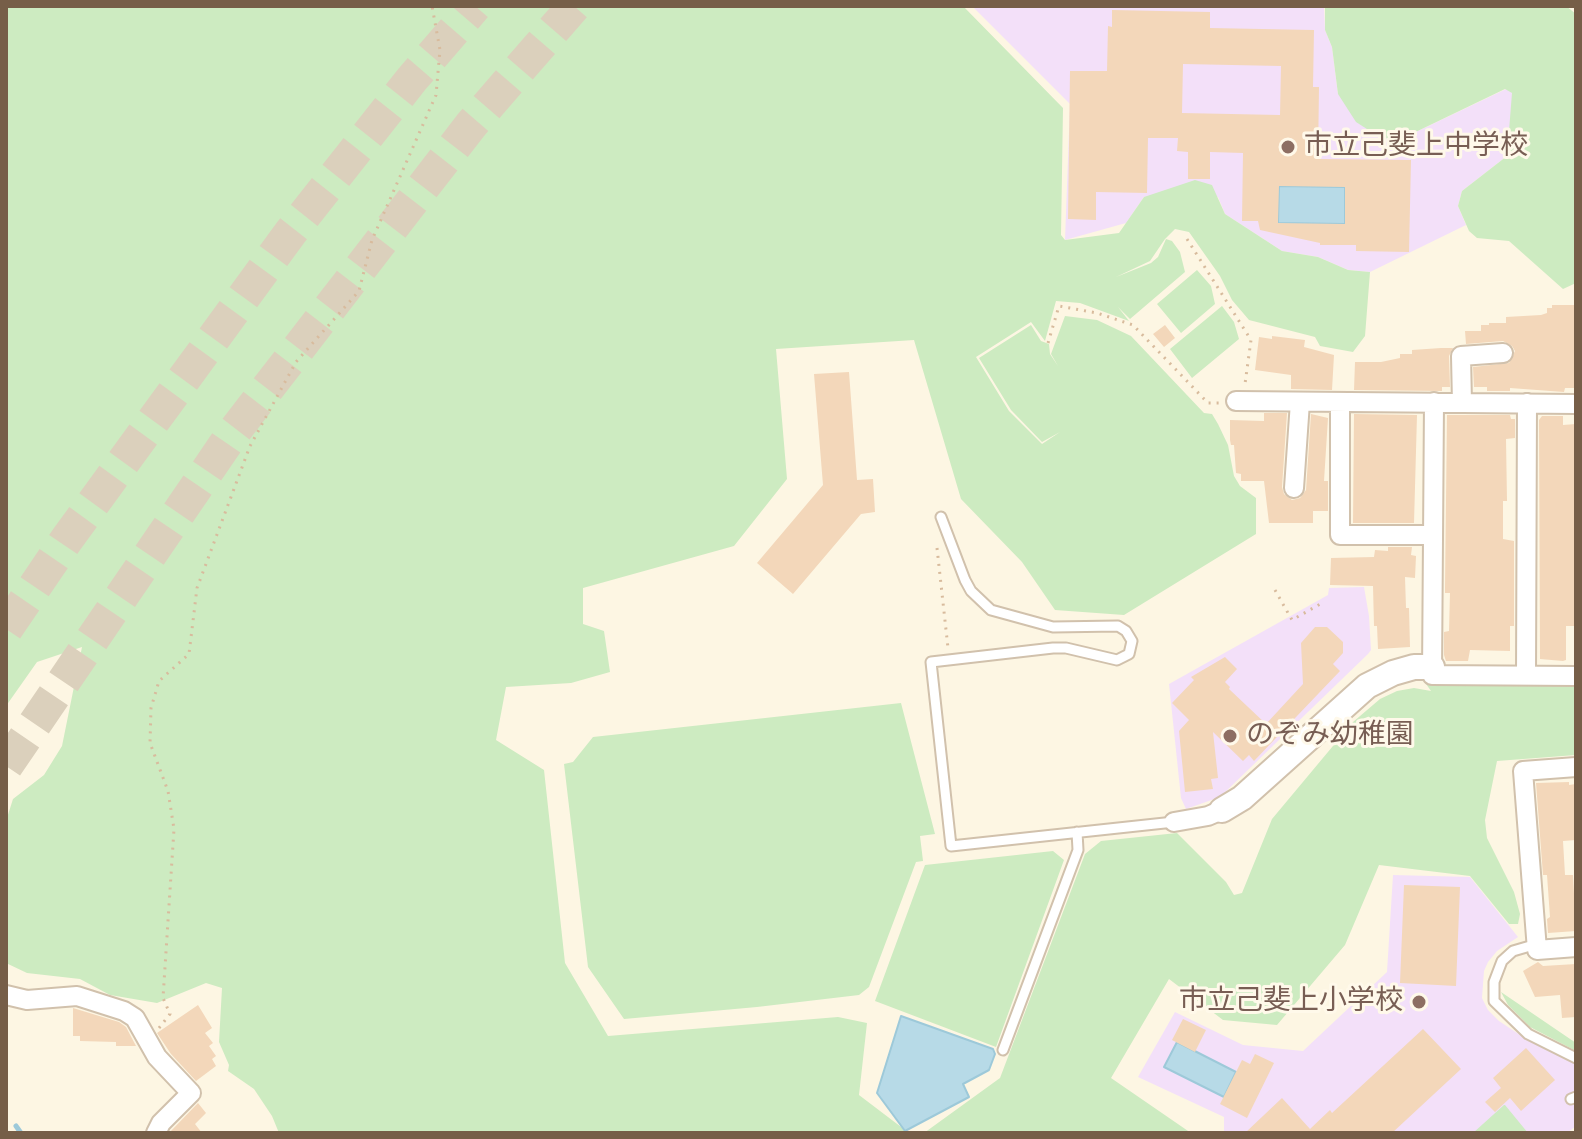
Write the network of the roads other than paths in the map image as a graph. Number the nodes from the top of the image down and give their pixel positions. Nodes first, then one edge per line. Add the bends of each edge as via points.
1 (1503, 353) dead end
2 (1240, 401) road end
3 (1300, 402) junction
4 (1340, 402) junction
5 (1434, 402) junction
6 (1462, 403) junction
7 (1527, 403) junction
8 (1576, 404) edge
9 (1294, 488) dead end
10 (941, 517) dead end
11 (1433, 535) junction
12 (1432, 667) junction
13 (1526, 675) junction
14 (1576, 676) edge
15 (1576, 767) edge
16 (1222, 810) joint
17 (1174, 822) joint
18 (1077, 832) junction
19 (1537, 944) junction
20 (1576, 947) edge
21 (6, 995) edge
22 (1003, 1050) dead end
23 (1576, 1058) edge
24 (156, 1133) edge

1 - 6 street via 1461,356
2 - 3 street
3 - 4 street
3 - 9 street
4 - 5 street
4 - 11 street via 1340,535
5 - 6 street
5 - 11 street
6 - 7 street
7 - 8 street
7 - 13 street
10 - 18 lane via 971,591 991,610 1053,627 1118,626 1132,641 1129,654 1117,660 1053,648 931,662 951,846
11 - 12 street
12 - 13 street via 1432,675
12 - 16 street via 1393,673 1367,686
13 - 14 street
15 - 19 street via 1523,771
16 - 17 street
17 - 18 lane
18 - 22 lane via 1078,850
19 - 20 street via 1537,950
19 - 23 lane via 1513,951 1502,961 1494,1001 1528,1034
21 - 24 street via 27,1000 84,998 130,1014 157,1057 191,1093

